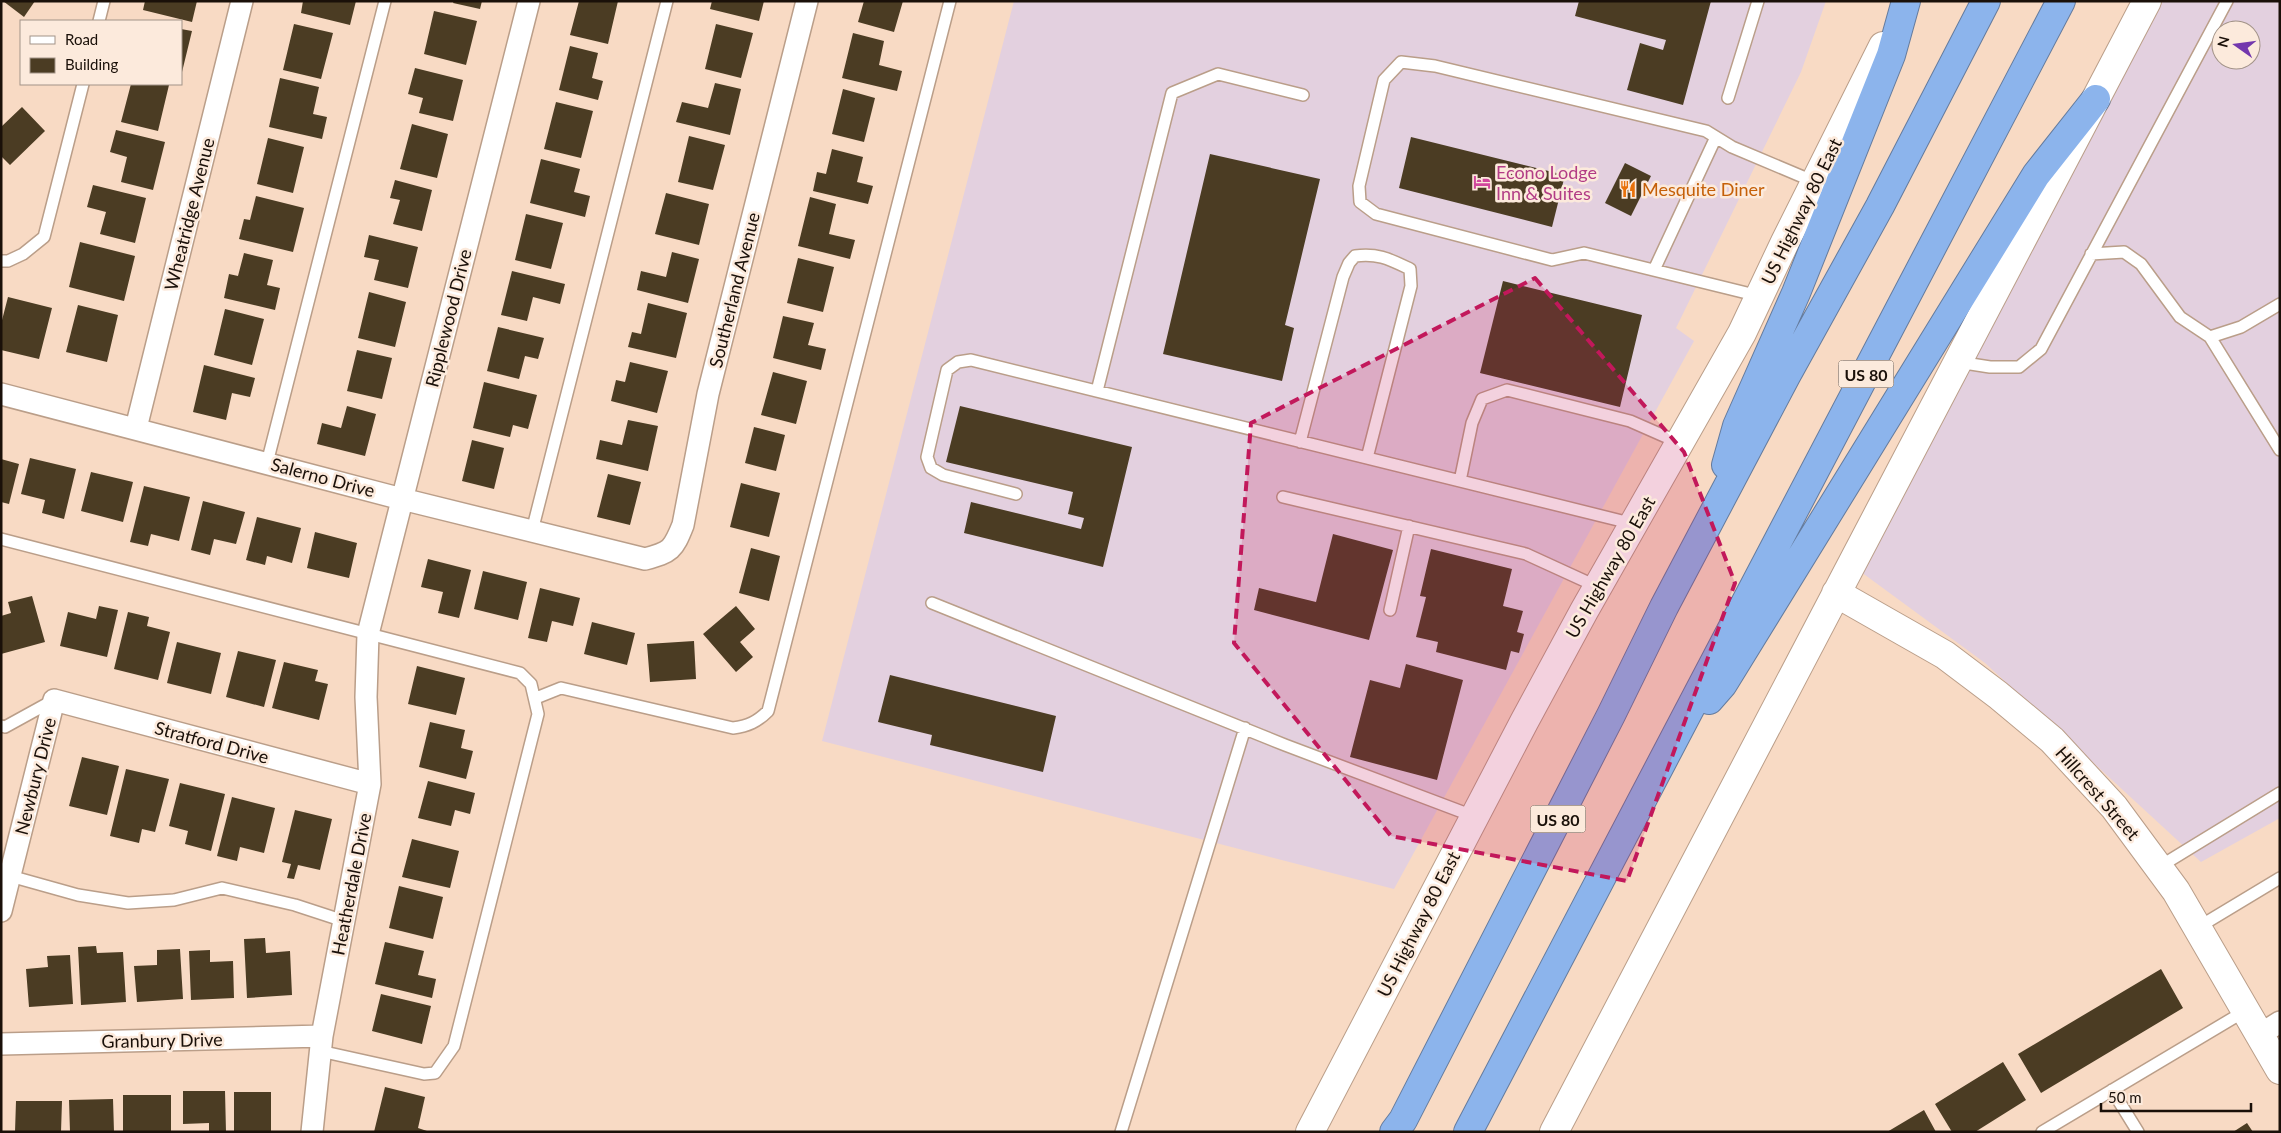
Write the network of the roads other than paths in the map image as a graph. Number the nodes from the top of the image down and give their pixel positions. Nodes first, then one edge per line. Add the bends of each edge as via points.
1 (104, 1) edge
2 (242, 1) edge
3 (386, 1) edge
4 (529, 1) edge
5 (668, 1) edge
6 (807, 1) edge
7 (950, 1) edge
8 (1758, 1) edge
9 (1906, 1) edge
10 (1986, 1) edge
11 (2061, 1) edge
12 (2147, 1) edge
13 (2227, 1) edge
14 (99, 20) edge
15 (83, 85) edge
16 (1303, 95) dead end
17 (1728, 98) dead end
18 (2096, 99) junction
19 (1716, 137) junction
20 (1815, 182) junction
21 (2091, 254) junction
22 (1, 261) edge
23 (1654, 270) junction
24 (1760, 296) junction
25 (2280, 304) edge
26 (2210, 337) junction
27 (1958, 362) junction
28 (1097, 391) junction
29 (1, 394) edge
30 (136, 428) junction
31 (1300, 442) junction
32 (1680, 443) junction
33 (2280, 450) edge
34 (1367, 458) junction
35 (267, 463) junction
36 (1460, 481) junction
37 (1016, 494) dead end
38 (1283, 497) dead end
39 (402, 499) junction
40 (1711, 518) junction
41 (1634, 524) junction
42 (1409, 526) junction
43 (532, 531) junction
44 (1, 539) edge
45 (645, 559) joint
46 (1598, 587) junction
47 (1836, 593) junction
48 (932, 603) dead end
49 (1390, 610) dead end
50 (368, 634) junction
51 (536, 698) junction
52 (54, 700) junction
53 (1, 726) edge
54 (1245, 728) junction
55 (1670, 747) junction
56 (370, 784) junction
57 (2280, 793) edge
58 (1473, 816) junction
59 (2159, 867) junction
60 (10, 876) junction
61 (2280, 878) edge
62 (1, 911) edge
63 (344, 921) junction
64 (2197, 928) junction
65 (2244, 1010) junction
66 (2269, 1029) edge
67 (1, 1044) edge
68 (321, 1044) junction
69 (2280, 1070) edge
70 (2112, 1090) junction
71 (1398, 1128) edge
72 (312, 1132) edge
73 (1121, 1132) edge
74 (1310, 1132) edge
75 (1468, 1132) edge
76 (1554, 1132) edge
77 (2042, 1132) edge
78 (2138, 1132) edge

1 - 14 lane
2 - 30 street, Wheatridge Avenue
3 - 35 lane
4 - 39 street, Ripplewood Drive
5 - 43 lane
6 - 45 street, Southerland Avenue via 708,394 683,525 676,544 668,553
7 - 51 lane via 768,711 758,721 733,728 561,688
8 - 17 lane
9 - 20 main road, US Highway 80 East
9 - 40 highway via 1890,55 1796,293 1737,426
10 - 40 highway, US 80 via 1880,206
11 - 55 highway, US 80
12 - 18 main road
13 - 21 lane
15 - 22 lane via 44,237 23,254
16 - 28 lane via 1218,74 1172,93
18 - 27 main road
18 - 55 highway via 2036,175 1723,684
19 - 20 lane
19 - 23 lane
19 - 23 lane via 1435,66 1401,62 1384,80 1359,186 1360,202 1376,214 1552,260 1584,254
20 - 24 main road, US Highway 80 East
21 - 26 lane via 2124,252 2141,264 2180,317
21 - 27 lane via 2041,349 2019,366 1990,367
23 - 24 lane
24 - 32 main road, US Highway 80 East
25 - 26 lane via 2241,327
26 - 33 lane
27 - 47 main road
28 - 31 lane
28 - 37 lane via 970,360 958,362 947,370 927,457 931,468 944,475
29 - 30 street, Salerno Drive
30 - 35 street, Salerno Drive
31 - 34 lane
31 - 34 lane via 1343,277 1355,256 1371,254 1410,269 1411,286
32 - 36 lane via 1630,421 1507,390 1482,399 1472,423
32 - 41 main road, US Highway 80 East
34 - 36 lane
35 - 39 street, Salerno Drive
36 - 41 lane
38 - 42 lane
39 - 43 street, Salerno Drive
39 - 50 street, Ripplewood Drive
40 - 71 highway, US 80
41 - 46 main road, US Highway 80 East
42 - 46 lane via 1526,554
42 - 49 lane
43 - 45 street, Salerno Drive
44 - 50 lane
46 - 58 main road, US Highway 80 East
47 - 59 main road, Hillcrest Street via 1945,655 1998,694 2052,740 2114,806
47 - 76 main road
48 - 54 lane
50 - 51 lane via 520,674 532,684
50 - 56 street, Heatherdale Drive via 366,697
51 - 68 lane via 538,714 454,1046 435,1072 424,1074
52 - 53 lane via 5,727
52 - 56 street, Stratford Drive
52 - 60 street, Newbury Drive
54 - 58 lane
54 - 73 lane
55 - 75 highway, US 80
56 - 63 street, Heatherdale Drive
57 - 59 lane
58 - 74 main road, US Highway 80 East
59 - 64 main road, Hillcrest Street
60 - 62 street, Newbury Drive
60 - 63 lane via 78,895 128,903 174,900 222,888 295,905
61 - 64 lane
63 - 68 street, Heatherdale Drive
64 - 65 main road, Hillcrest Street
65 - 66 main road, Hillcrest Street
65 - 70 lane
66 - 69 main road, Hillcrest Street
67 - 68 street, Granbury Drive
68 - 72 street, Heatherdale Drive
70 - 77 lane
70 - 78 lane

